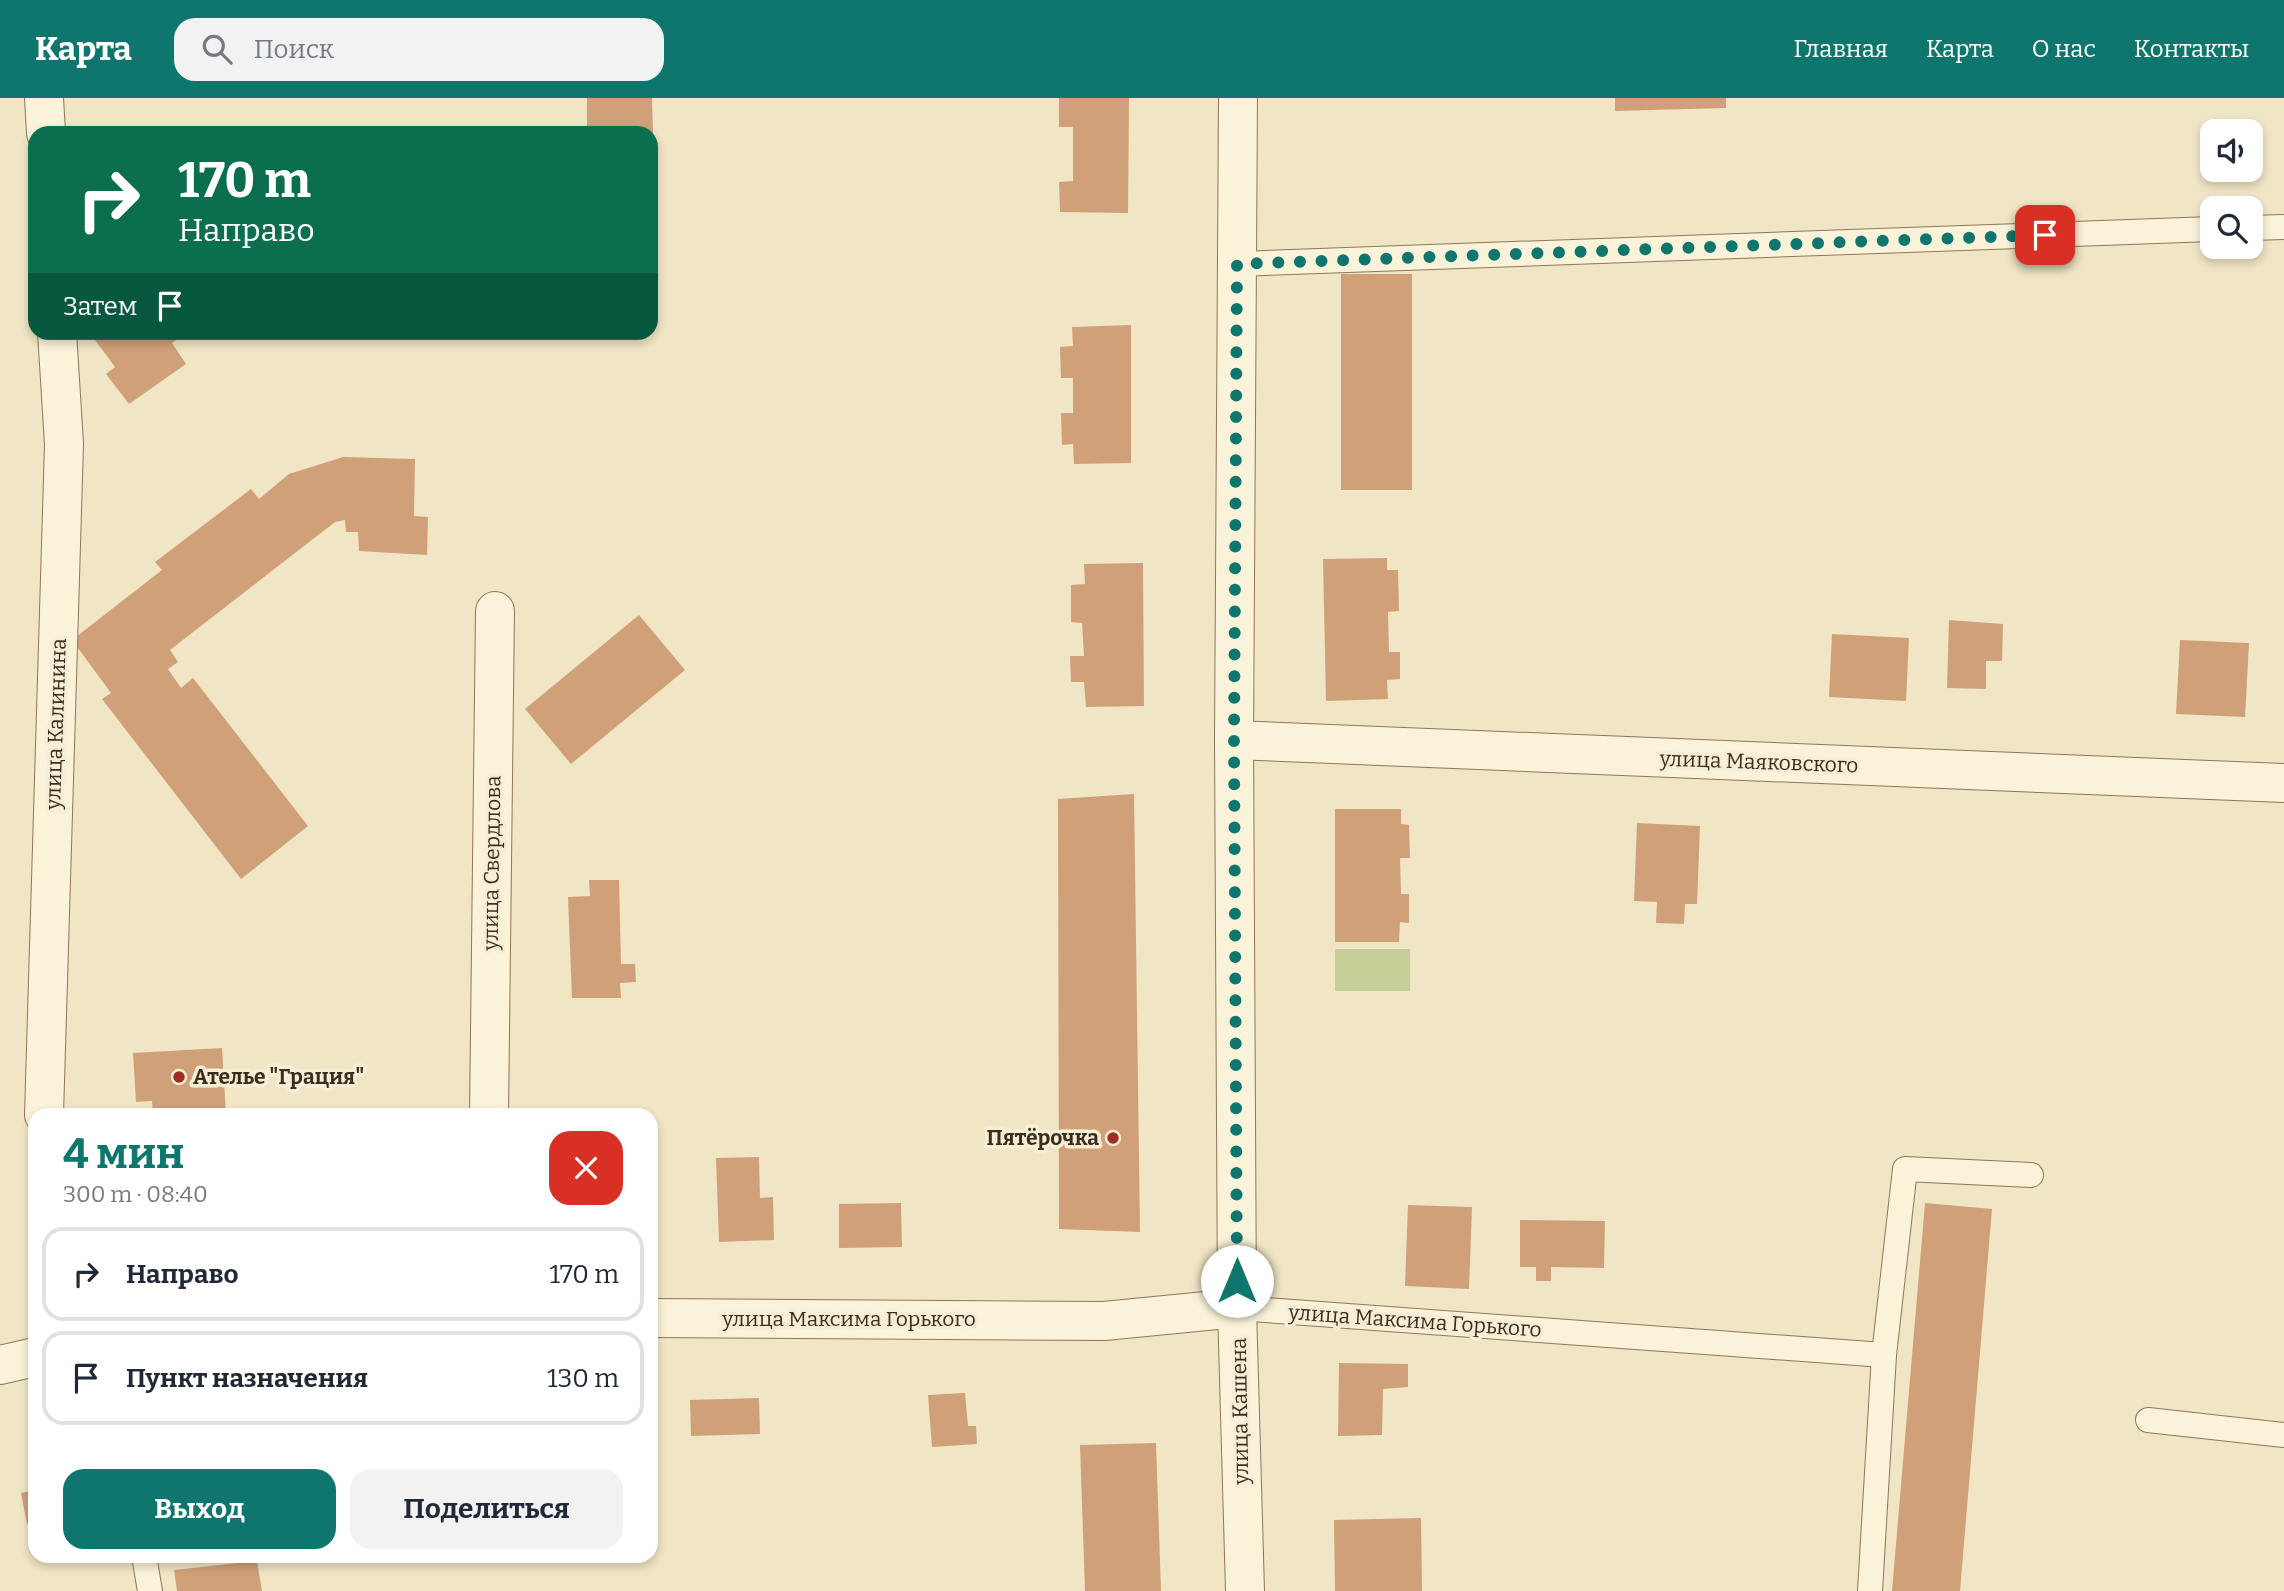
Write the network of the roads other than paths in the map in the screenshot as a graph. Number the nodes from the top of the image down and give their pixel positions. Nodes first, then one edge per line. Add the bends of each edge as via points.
1 (44, 98) edge
2 (1238, 98) edge
3 (46, 126) edge
4 (2284, 227) edge
5 (2263, 228) edge
6 (2200, 229) edge
7 (1237, 264) junction
8 (58, 340) edge
9 (495, 611) dead end
10 (1234, 740) junction
11 (2284, 783) edge
12 (44, 1108) edge
13 (489, 1108) edge
14 (2031, 1175) dead end
15 (1237, 1308) junction
16 (658, 1318) edge
17 (1884, 1355) junction
18 (28, 1359) edge
19 (0, 1366) edge
20 (2148, 1420) dead end
21 (2284, 1434) edge
22 (145, 1563) edge
23 (149, 1591) edge
24 (1245, 1591) edge
25 (1870, 1591) edge

1 - 3 street
2 - 7 street, улица Кашена
4 - 5 lane
6 - 7 lane
7 - 10 street, улица Кашена
8 - 12 street, улица Калинина via 64,444
9 - 13 street, улица Свердлова
10 - 11 street, улица Маяковского
10 - 15 street, улица Кашена
14 - 17 lane via 1905,1169
15 - 16 street, улица Максима Горького via 1104,1321
15 - 17 lane, улица Максима Горького
15 - 24 street, улица Кашена
17 - 25 lane
18 - 19 street
20 - 21 lane
22 - 23 lane

